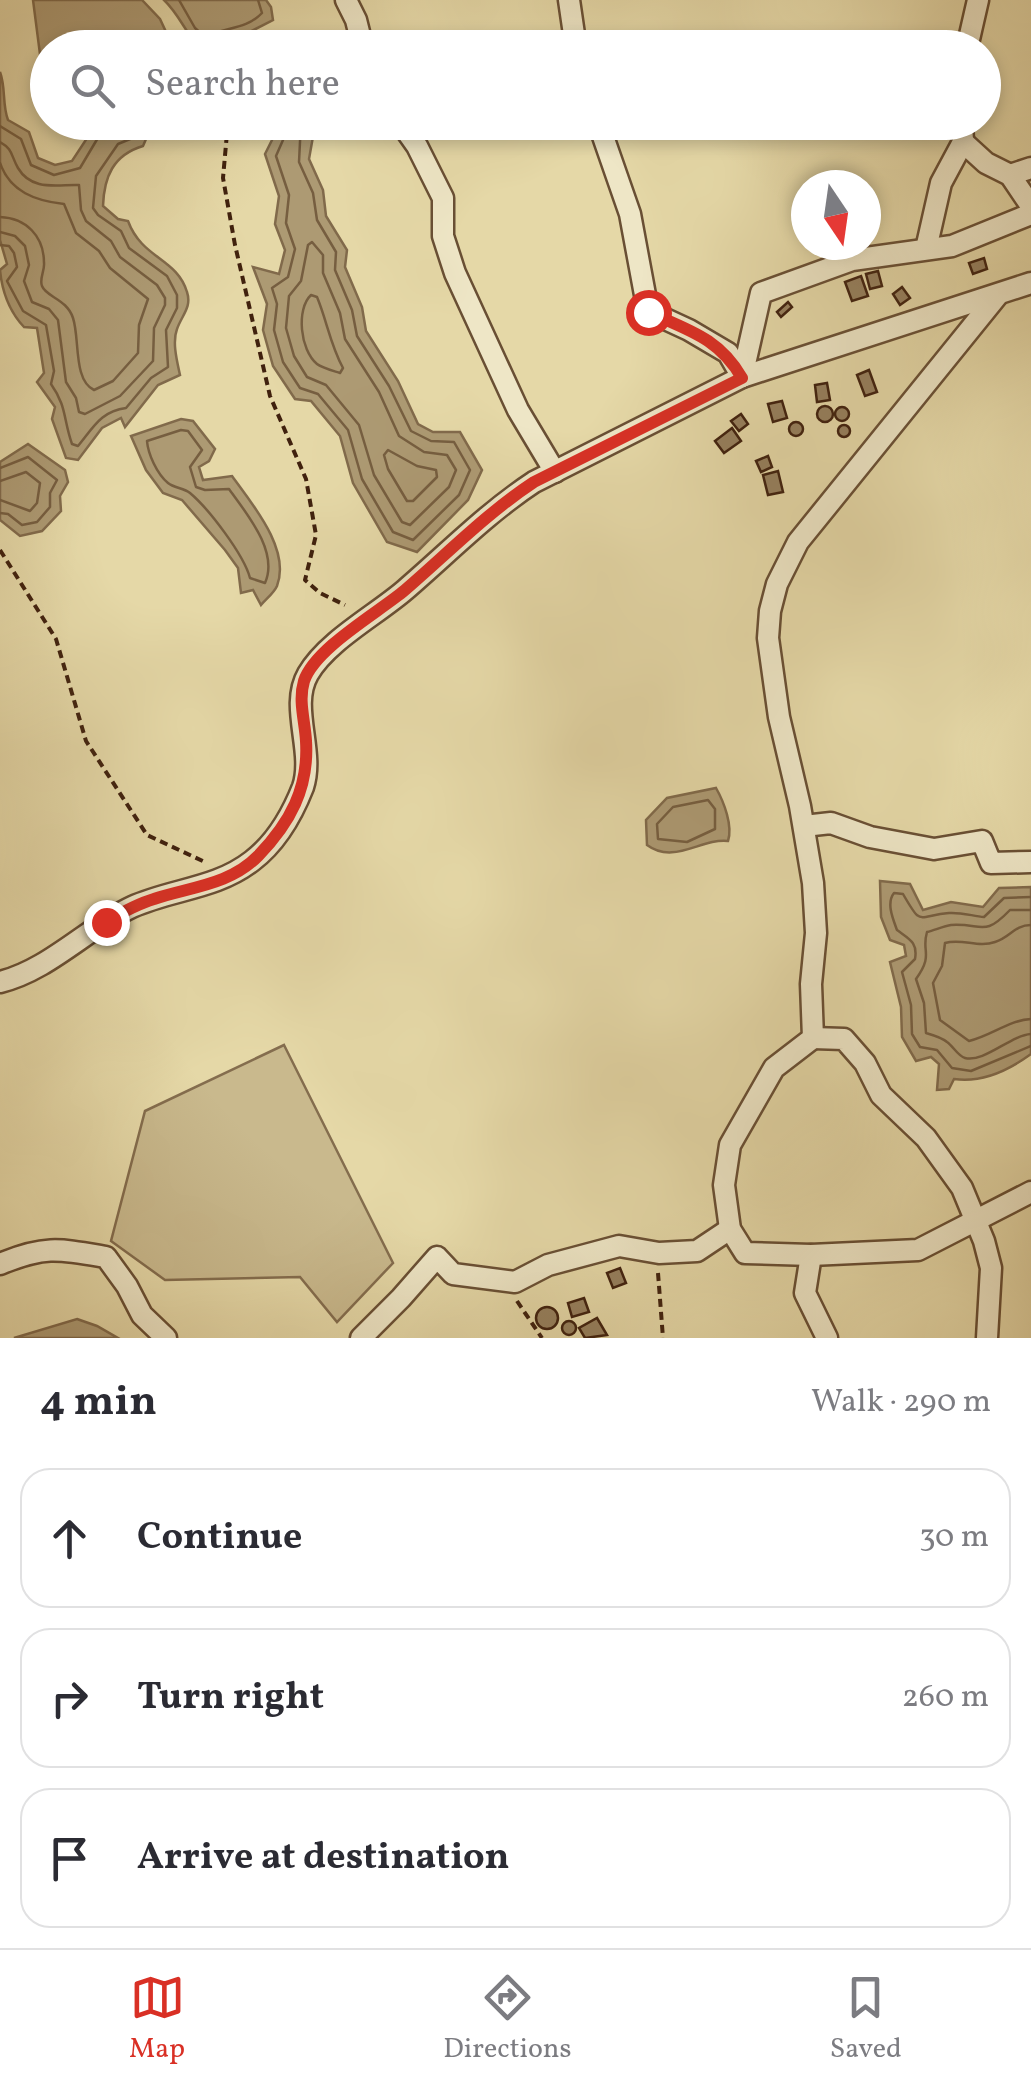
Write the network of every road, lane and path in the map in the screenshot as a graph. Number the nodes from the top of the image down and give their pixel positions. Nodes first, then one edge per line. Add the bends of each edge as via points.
1 (346, 0) edge
2 (569, 0) edge
3 (978, 0) edge
4 (358, 30) edge
5 (573, 30) edge
6 (971, 30) edge
7 (226, 140) edge
8 (413, 140) edge
9 (604, 140) edge
10 (959, 140) edge
11 (968, 140) edge
12 (1031, 168) edge
13 (1010, 175) junction
14 (1031, 206) edge
15 (1031, 214) edge
16 (926, 249) junction
17 (1031, 283) edge
18 (997, 296) junction
19 (742, 378) junction
20 (555, 472) junction
21 (0, 550) edge
22 (348, 606) dead end
23 (804, 826) junction
24 (1031, 862) edge
25 (232, 875) junction
26 (0, 982) edge
27 (814, 1038) junction
28 (1031, 1192) edge
29 (974, 1221) junction
30 (730, 1229) junction
31 (659, 1253) junction
32 (810, 1255) junction
33 (0, 1264) edge
34 (515, 1282) junction
35 (166, 1338) edge
36 (361, 1338) edge
37 (542, 1338) edge
38 (663, 1338) edge
39 (827, 1338) edge
40 (987, 1338) edge

1 - 4 street
2 - 5 street
3 - 6 street
7 - 22 path via 223,178 270,396 306,479 316,535 305,580
8 - 20 street via 443,198 443,236 455,273 518,410
9 - 19 street via 630,214 648,312 728,353
10 - 16 street
11 - 13 street via 986,163
12 - 13 street
13 - 14 street
15 - 16 street via 952,246
16 - 19 street via 852,260 760,292
17 - 18 street
18 - 19 street
18 - 23 street via 798,542 777,584 768,638
19 - 20 street
20 - 25 street via 502,503 318,659 305,679 305,780 290,819
21 - 25 path via 56,639 86,742 147,836
23 - 24 street via 831,823 934,849 982,842 991,863
23 - 27 street via 814,882
25 - 26 street via 130,908
27 - 29 street via 844,1039 865,1063 880,1096 926,1138 962,1188
27 - 30 street via 774,1068 730,1145 724,1186
28 - 29 street
29 - 32 street via 918,1250
29 - 40 street via 991,1268
30 - 31 street via 697,1251
30 - 32 street via 745,1253
31 - 34 street via 619,1246 548,1265
31 - 38 path
32 - 39 street via 805,1292
33 - 35 street via 57,1249 106,1257 142,1316
34 - 36 street via 453,1274 437,1256
34 - 37 path via 518,1306

